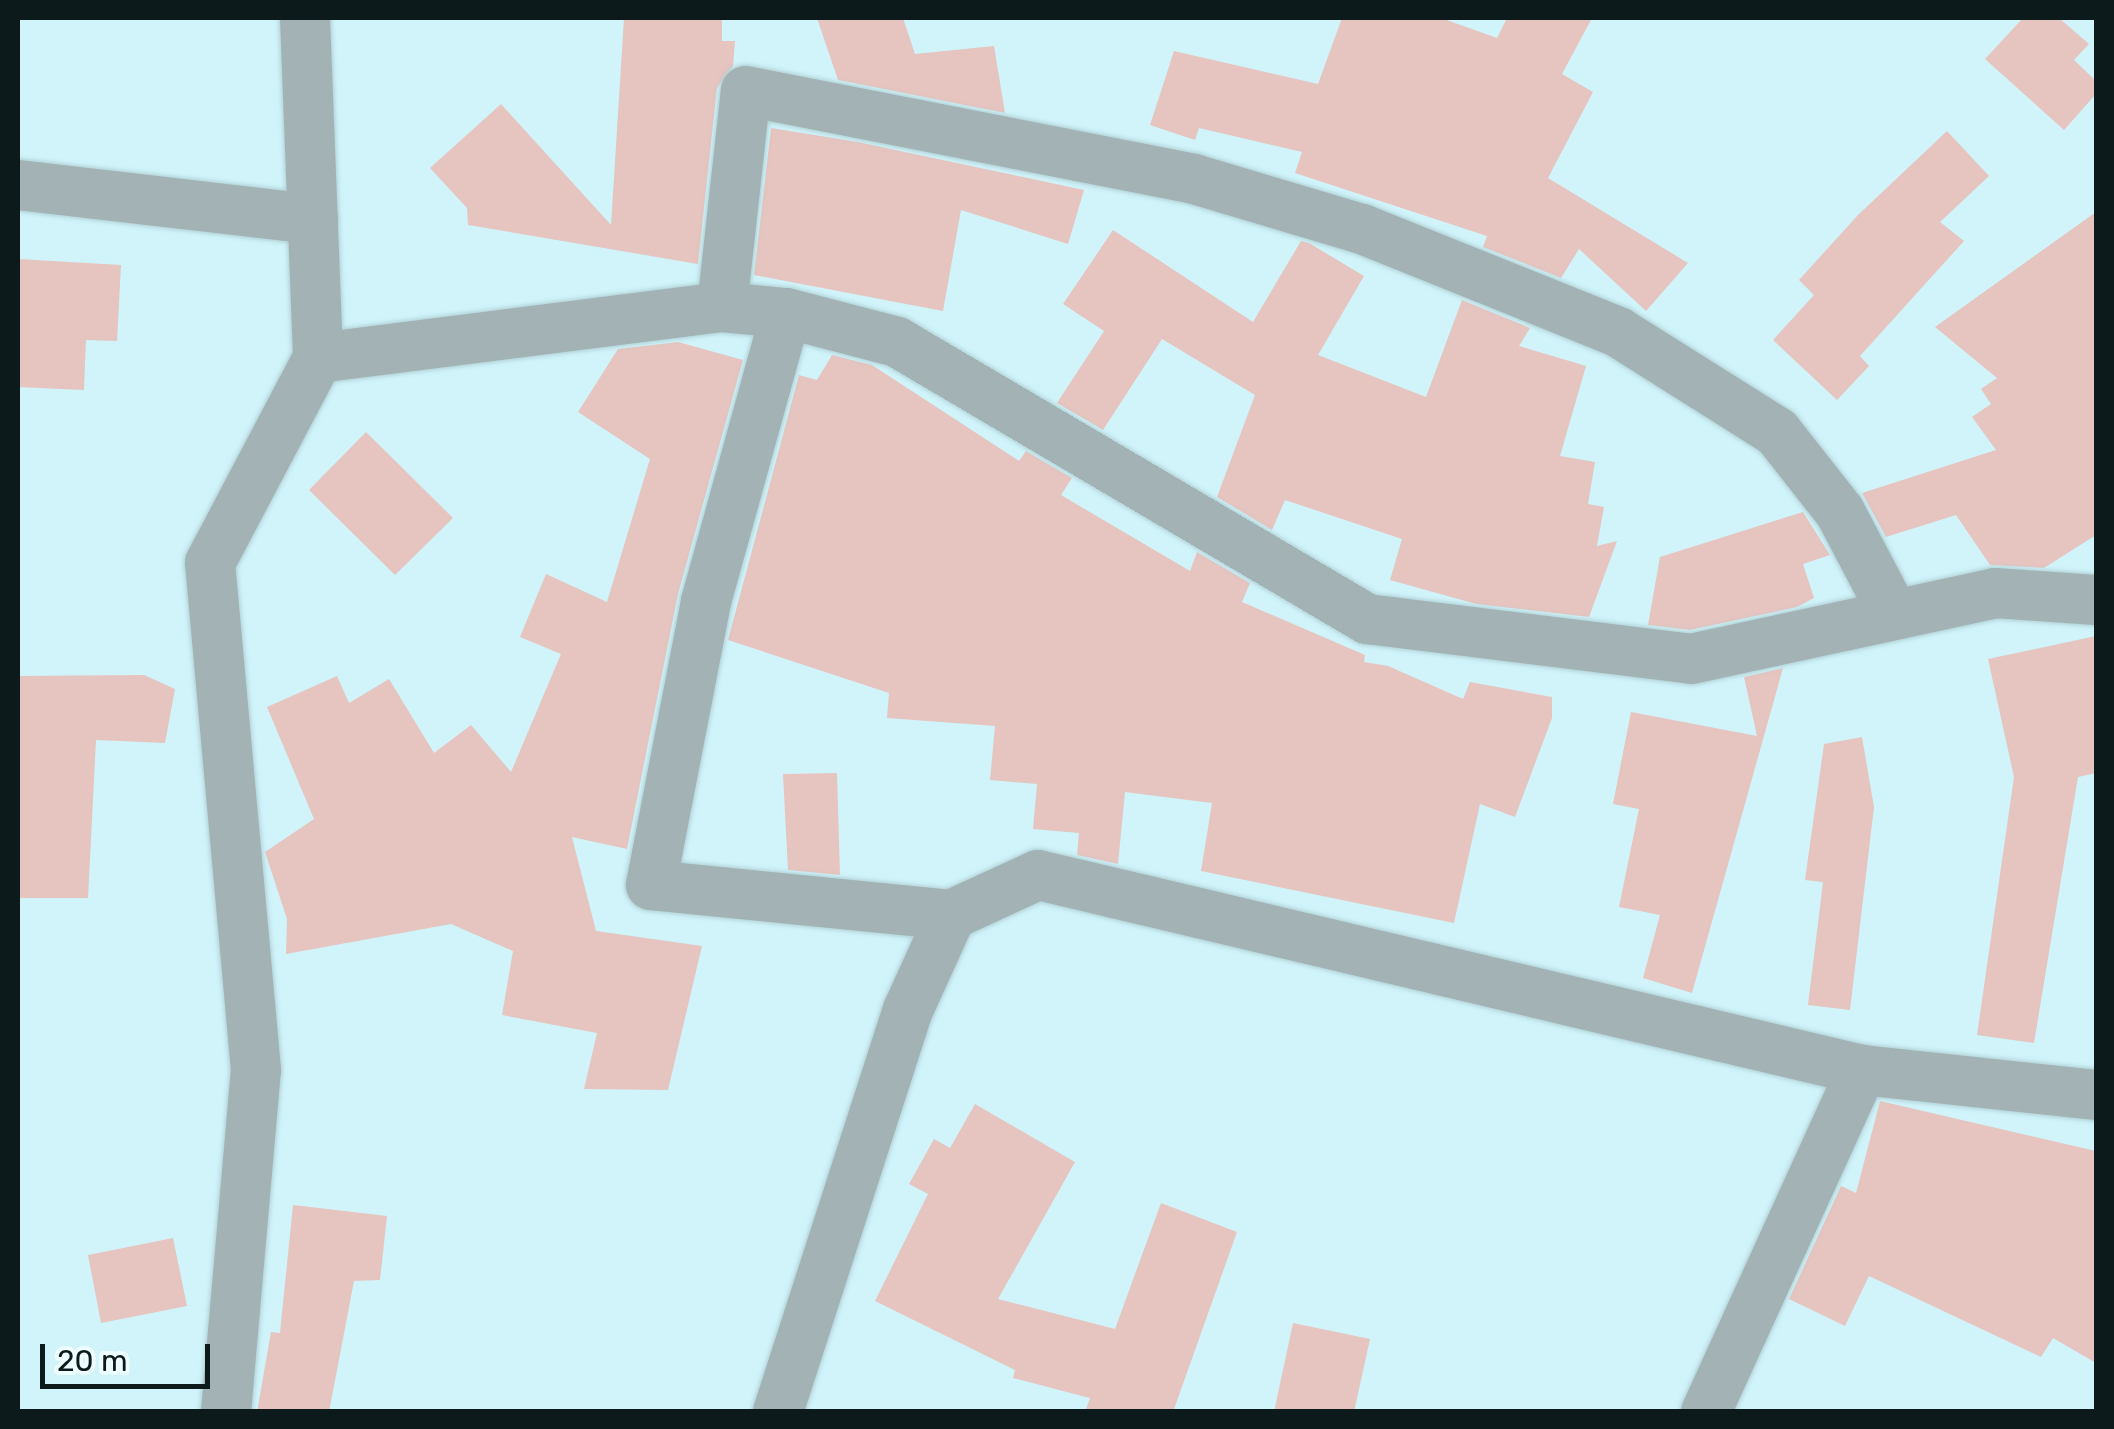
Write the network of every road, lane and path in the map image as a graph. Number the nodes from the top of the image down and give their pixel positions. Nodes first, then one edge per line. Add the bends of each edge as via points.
1 (305, 18) edge
2 (18, 185) edge
3 (313, 219) junction
4 (722, 306) junction
5 (786, 313) junction
6 (318, 358) junction
7 (2096, 600) edge
8 (1894, 615) junction
9 (951, 914) junction
10 (1862, 1070) junction
11 (2096, 1095) edge
12 (226, 1412) edge
13 (778, 1412) edge
14 (1706, 1412) edge

1 - 3 street
2 - 3 street
3 - 6 street
4 - 5 street
4 - 6 street
4 - 8 street via 746,91 1194,179 1362,229 1618,332 1777,432 1840,512
5 - 8 street via 897,342 1367,618 1692,659
5 - 9 street via 706,602 651,886
6 - 12 street via 210,563 256,1070
7 - 8 street via 1995,593
9 - 10 street via 1038,875
9 - 13 street via 908,1010
10 - 11 street
10 - 14 street

